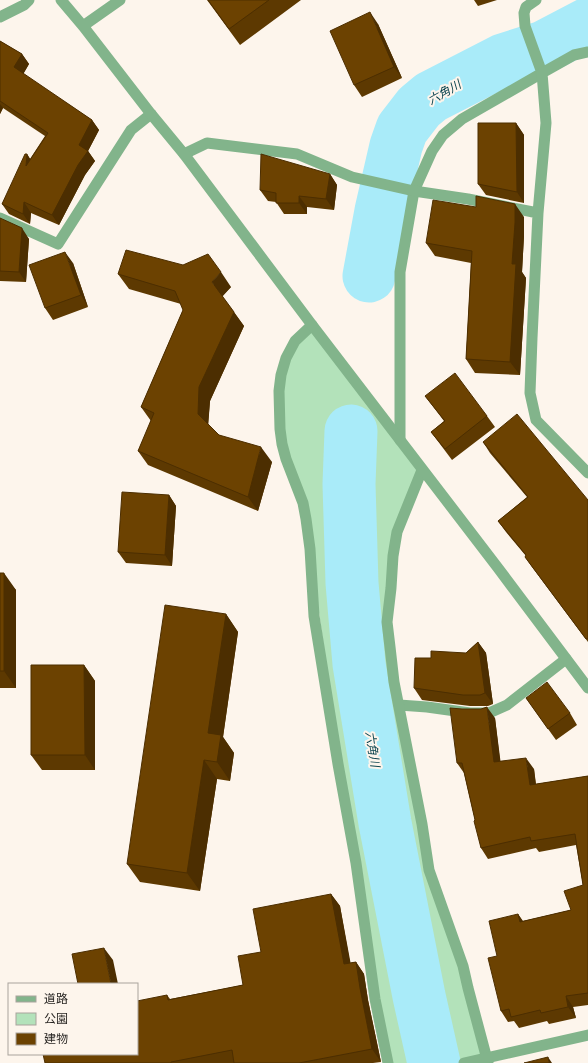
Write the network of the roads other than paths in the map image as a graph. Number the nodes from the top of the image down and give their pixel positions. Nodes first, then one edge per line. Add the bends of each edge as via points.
1 (29, 0) edge
2 (61, 0) edge
3 (120, 0) edge
4 (536, 0) edge
5 (0, 17) edge
6 (83, 26) junction
7 (588, 52) edge
8 (542, 73) junction
9 (151, 114) junction
10 (184, 154) junction
11 (414, 191) junction
12 (538, 213) junction
13 (0, 218) edge
14 (312, 325) junction
15 (400, 440) junction
16 (422, 470) junction
17 (588, 473) edge
18 (566, 659) junction
19 (588, 688) edge
20 (399, 705) junction
21 (588, 1035) edge
22 (488, 1061) edge
23 (388, 1063) edge
24 (464, 1063) edge

1 - 5 street
2 - 6 street
3 - 6 street
4 - 8 street via 526,7 524,26
6 - 9 street
7 - 8 street via 574,56
8 - 11 street via 462,119 443,135 432,151
8 - 12 street via 546,123
9 - 10 street
9 - 13 street via 131,130 58,244
10 - 11 street via 207,144 297,154 352,177
10 - 14 street
11 - 12 street
11 - 15 street via 400,272
12 - 17 street via 530,393 536,420
14 - 15 street
14 - 23 street via 295,341 286,358 279,391 280,429 286,459 306,518 314,616 355,855 375,999
15 - 16 street
16 - 18 street
16 - 20 street via 397,532 387,622
18 - 19 street
18 - 20 street via 507,705 489,713
20 - 22 street via 429,870 463,966
21 - 22 street
22 - 24 street

